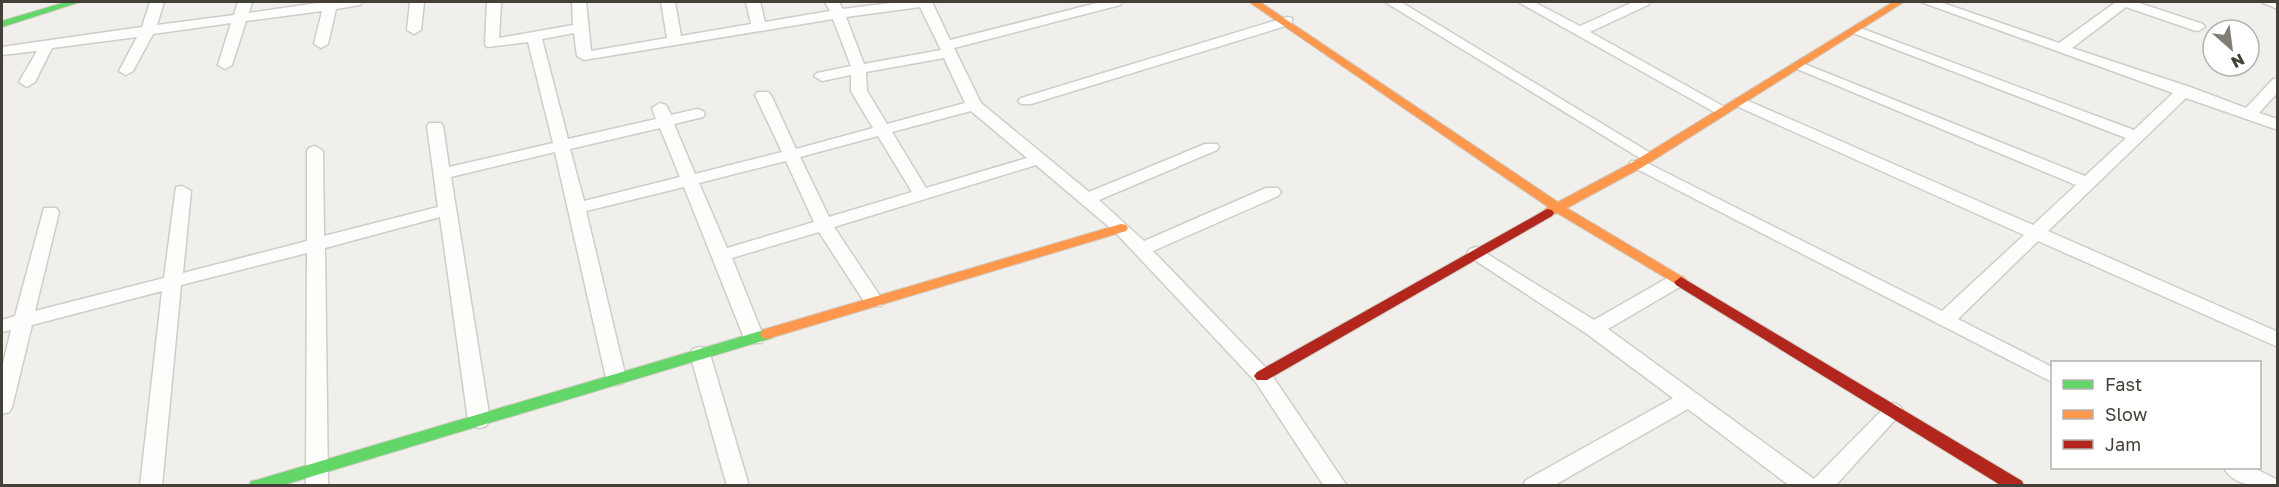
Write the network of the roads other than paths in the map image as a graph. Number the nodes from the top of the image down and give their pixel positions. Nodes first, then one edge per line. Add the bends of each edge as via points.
1 (75, 2) edge
2 (157, 2) edge
3 (245, 2) edge
4 (355, 2) edge
5 (417, 2) edge
6 (494, 2) edge
7 (579, 2) edge
8 (668, 2) edge
9 (753, 2) edge
10 (925, 2) edge
11 (1254, 2) edge
12 (1392, 2) edge
13 (1525, 2) edge
14 (1643, 2) edge
15 (1899, 2) edge
16 (1929, 2) edge
17 (2268, 2) edge
18 (331, 3) edge
19 (1106, 3) edge
20 (2277, 5) edge
21 (835, 8) edge
22 (241, 19) junction
23 (1287, 21) junction
24 (2, 24) edge
25 (759, 27) junction
26 (2198, 27) dead end
27 (149, 28) junction
28 (580, 28) junction
29 (414, 30) dead end
30 (1581, 31) junction
31 (1855, 31) junction
32 (534, 36) junction
33 (675, 41) junction
34 (48, 43) junction
35 (321, 44) dead end
36 (2063, 47) junction
37 (948, 50) junction
38 (2, 51) edge
39 (225, 65) dead end
40 (1797, 66) junction
41 (859, 69) junction
42 (126, 71) dead end
43 (822, 76) dead end
44 (27, 82) dead end
45 (2277, 82) edge
46 (2185, 90) junction
47 (763, 95) dead end
48 (1026, 101) dead end
49 (1739, 102) junction
50 (974, 105) junction
51 (1722, 110) junction
52 (663, 114) junction
53 (697, 114) dead end
54 (2249, 114) junction
55 (2277, 125) edge
56 (435, 126) dead end
57 (881, 130) junction
58 (2139, 137) junction
59 (561, 144) junction
60 (1211, 147) dead end
61 (315, 151) dead end
62 (791, 155) junction
63 (1041, 159) junction
64 (1643, 161) junction
65 (442, 174) junction
66 (687, 180) junction
67 (2089, 184) junction
68 (182, 191) dead end
69 (1272, 192) dead end
70 (922, 195) junction
71 (1087, 199) junction
72 (577, 207) junction
73 (1557, 207) junction
74 (448, 210) junction
75 (50, 212) dead end
76 (824, 225) junction
77 (1121, 228) junction
78 (2035, 233) junction
79 (315, 243) junction
80 (1141, 249) junction
81 (1476, 254) junction
82 (723, 255) junction
83 (172, 281) junction
84 (1676, 281) junction
85 (874, 302) junction
86 (1945, 320) junction
87 (23, 321) junction
88 (2, 326) edge
89 (1594, 329) junction
90 (2274, 331) edge
91 (754, 338) junction
92 (700, 354) junction
93 (2051, 374) edge
94 (1262, 376) junction
95 (616, 378) junction
96 (1690, 398) junction
97 (2, 407) edge
98 (1893, 411) junction
99 (479, 420) junction
100 (2237, 469) edge
101 (317, 477) edge
102 (151, 486) edge
103 (257, 486) edge
104 (738, 486) edge
105 (1336, 486) edge
106 (1534, 486) edge
107 (1807, 486) edge
108 (1821, 486) edge
109 (2016, 486) edge
110 (2270, 486) edge

1 - 24 street
2 - 27 street
3 - 22 street
4 - 18 street
5 - 29 street
6 - 32 street via 492,44
7 - 28 street
8 - 33 street
9 - 25 street
10 - 21 street
10 - 37 street
11 - 23 street
12 - 64 street
13 - 30 street
14 - 30 street
15 - 31 street
16 - 36 street
17 - 20 street
18 - 22 street
18 - 35 street
19 - 37 street
21 - 25 street
21 - 41 street
22 - 27 street
22 - 39 street
23 - 48 street
23 - 73 street
25 - 33 street
26 - 36 street via 2124,2
27 - 34 street
27 - 42 street
28 - 32 street
28 - 33 street via 584,56
30 - 51 street
31 - 40 street
31 - 58 street
32 - 59 street
34 - 38 street
34 - 44 street
36 - 46 street
37 - 41 street
37 - 50 street
40 - 49 street
40 - 67 street
41 - 43 street
41 - 57 street via 859,91
45 - 54 street
46 - 54 street
46 - 58 street
47 - 62 street
49 - 51 street
49 - 78 street
50 - 57 street
50 - 63 street
51 - 64 street
52 - 53 street
52 - 59 street
52 - 66 street
54 - 55 street
56 - 65 street
57 - 62 street
57 - 70 street
58 - 67 street
59 - 65 street
59 - 72 street
60 - 71 street
61 - 79 street
62 - 66 street
62 - 76 street
63 - 70 street
63 - 71 street
64 - 73 street
64 - 86 street
65 - 74 street
66 - 72 street
66 - 82 street
67 - 78 street
68 - 83 street
69 - 80 street
70 - 76 street
71 - 77 street
72 - 95 street
73 - 81 street
73 - 84 street
74 - 79 street
74 - 99 street
75 - 87 street
76 - 82 street
76 - 85 street
77 - 80 street
77 - 85 street
78 - 86 street
78 - 90 street
79 - 83 street
79 - 101 street
80 - 94 street
81 - 89 street
81 - 94 street
82 - 91 street
83 - 87 street
83 - 102 street
84 - 89 street
84 - 98 street
85 - 91 street
86 - 93 street
87 - 88 street
87 - 97 street
89 - 96 street
91 - 92 street
92 - 95 street
92 - 104 street
94 - 105 street
95 - 99 street
96 - 106 street
96 - 107 street
98 - 108 street
98 - 109 street
99 - 101 street
100 - 110 street
101 - 103 street

